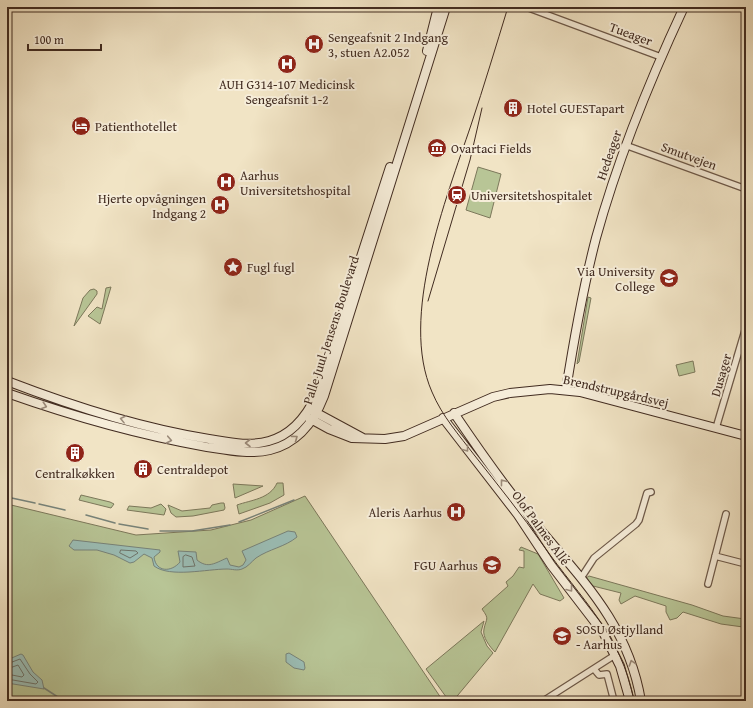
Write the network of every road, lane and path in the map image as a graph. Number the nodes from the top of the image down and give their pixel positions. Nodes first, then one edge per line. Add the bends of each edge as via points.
1 (438, 7) edge
2 (446, 7) edge
3 (526, 7) edge
4 (684, 7) edge
5 (661, 57) junction
6 (625, 145) junction
7 (746, 189) edge
8 (746, 327) edge
9 (8, 383) edge
10 (566, 390) junction
11 (7, 393) edge
12 (454, 413) junction
13 (312, 414) junction
14 (443, 418) junction
15 (716, 428) junction
16 (746, 436) edge
17 (367, 440) junction
18 (651, 492) dead end
19 (726, 514) dead end
20 (715, 556) junction
21 (746, 564) edge
22 (581, 578) junction
23 (708, 584) dead end
24 (615, 655) junction
25 (594, 669) junction
26 (543, 701) edge
27 (614, 701) edge
28 (630, 701) edge
29 (641, 701) edge

1 - 13 street, Palle Juul-Jensens Boulevard via 422,68 328,361 322,392
2 - 13 street, Palle Juul-Jensens Boulevard via 328,385
3 - 5 street, Tueager
4 - 5 street, Hedeager
5 - 6 street, Hedeager
6 - 7 street, Smutvejen
6 - 10 street, Hedeager via 591,257
8 - 15 street, Dusager
13 -> 9 street, Palle Juul-Jensens Boulevard via 277,438 261,443 237,443 189,436 99,413
10 - 12 street, Brendstrupgårdsvej via 510,392
10 - 15 street, Brendstrupgårdsvej
11 -> 13 street, Palle Juul-Jensens Boulevard via 73,415 150,435 236,451 258,452 281,446 300,434
12 - 14 street, Brendstrupgårdsvej
22 -> 12 street, Olof Palmes Allé via 502,481
13 - 17 street, Brendstrupgårdsvej
13 - 17 street, Brendstrupgårdsvej via 329,429 352,438
14 - 17 street, Brendstrupgårdsvej via 404,436
14 -> 24 street, Olof Palmes Allé via 524,523 551,565 595,621
15 - 16 street, Brendstrupgårdsvej
18 - 22 street, Olof Palmes Allé via 647,493 636,524 594,558
19 - 20 street
20 - 21 street
20 - 23 street
29 -> 22 street, Olof Palmes Allé via 636,674 624,642 607,613
24 - 25 street
24 - 28 street, Olof Palmes Allé
25 - 26 street
25 - 27 street via 599,675 607,674

